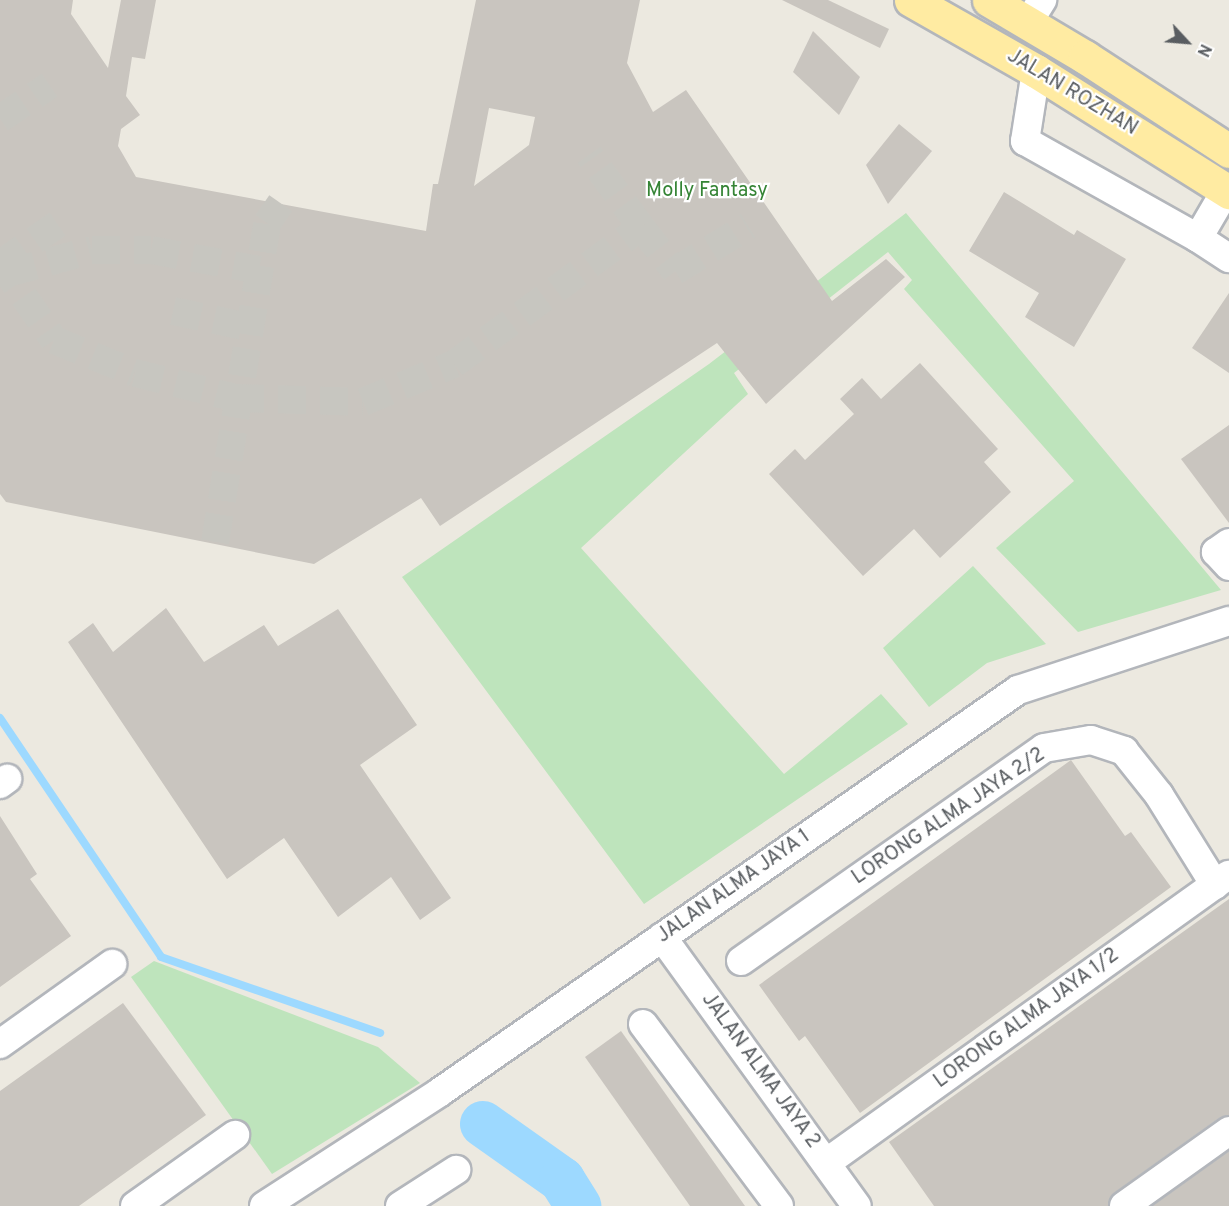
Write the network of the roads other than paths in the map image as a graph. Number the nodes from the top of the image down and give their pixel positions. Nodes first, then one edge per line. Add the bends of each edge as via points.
1 (911, 0) edge
2 (989, 0) edge
3 (1036, 11) edge
4 (1036, 71) junction
5 (1229, 151) edge
6 (1227, 191) edge
7 (1198, 238) junction
8 (1229, 258) edge
9 (1229, 543) edge
10 (1229, 566) edge
11 (1225, 632) edge
12 (1222, 880) edge
13 (662, 937) junction
14 (741, 961) dead end
15 (112, 964) dead end
16 (643, 1024) dead end
17 (0, 1044) edge
18 (1229, 1131) edge
19 (235, 1135) dead end
20 (826, 1163) junction
21 (456, 1170) dead end
22 (135, 1206) edge
23 (264, 1206) edge
24 (400, 1206) edge
25 (778, 1206) edge
26 (857, 1206) edge
27 (1124, 1206) edge

1 - 4 main road, JALAN ROZHAN
2 - 3 main road, JALAN ROZHAN
3 - 5 main road, JALAN ROZHAN
4 - 6 main road, JALAN ROZHAN
4 - 7 street via 1025,141
6 - 7 street
7 - 8 street
9 - 10 street via 1216,552
11 - 13 street, JALAN ALMA JAYA 1 via 1018,690
12 - 14 street, LORONG ALMA JAYA 2/2 via 1124,751 1091,740 1044,748
12 - 20 street, LORONG ALMA JAYA 1/2
13 - 20 street, JALAN ALMA JAYA 2
13 - 23 street, JALAN ALMA JAYA 1 via 440,1092
15 - 17 street
16 - 25 street
18 - 27 street
19 - 22 street
20 - 26 street, JALAN ALMA JAYA 2
21 - 24 street

